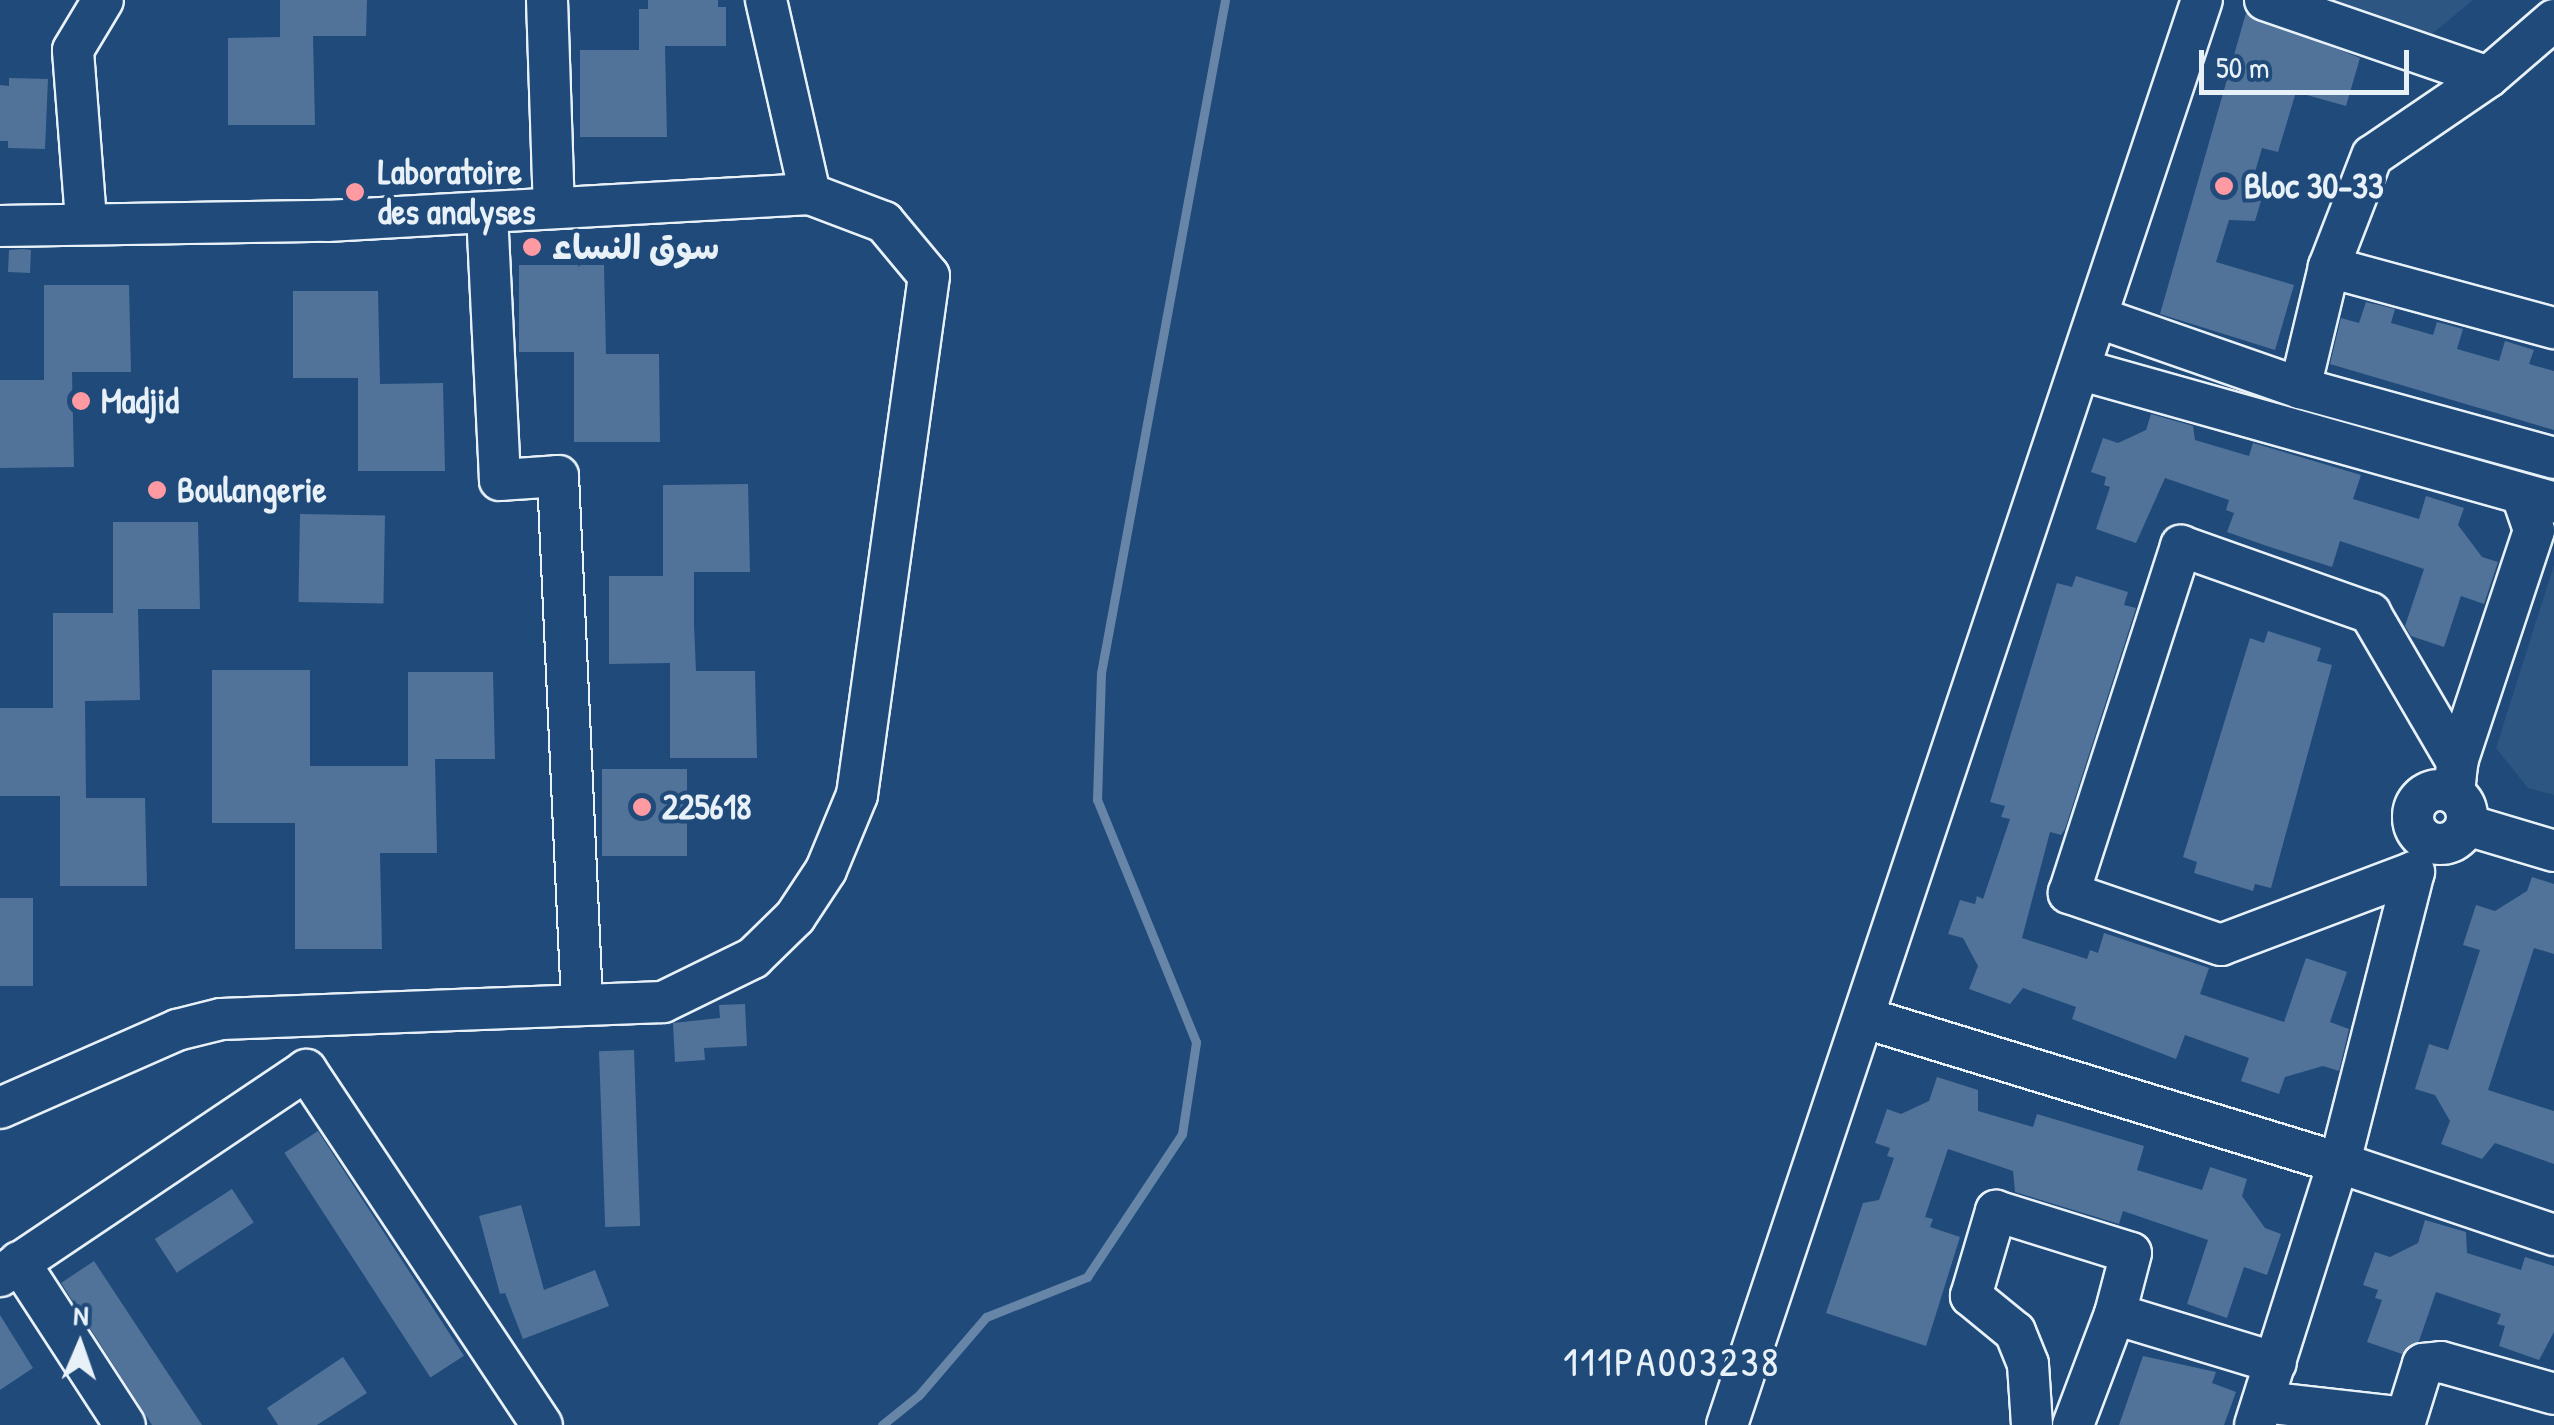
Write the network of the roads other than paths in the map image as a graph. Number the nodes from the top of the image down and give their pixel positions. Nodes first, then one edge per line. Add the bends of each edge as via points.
1 (103, 0) edge
2 (547, 0) edge
3 (766, 0) edge
4 (2202, 0) edge
5 (2265, 0) edge
6 (2554, 20) edge
7 (2488, 77) junction
8 (810, 194) junction
9 (554, 208) junction
10 (487, 213) junction
11 (86, 220) junction
12 (0, 226) edge
13 (2328, 268) junction
14 (2099, 318) junction
15 (2554, 328) edge
16 (2082, 370) junction
17 (2300, 388) junction
18 (2554, 458) edge
19 (2538, 500) edge
20 (2459, 794) junction
21 (2554, 851) edge
22 (2422, 857) junction
23 (582, 1003) junction
24 (1865, 1018) junction
25 (0, 1108) edge
26 (2339, 1163) junction
27 (2554, 1235) edge
28 (10, 1269) edge
29 (2115, 1314) junction
30 (2276, 1363) junction
31 (2554, 1394) edge
32 (2259, 1414) edge
33 (2404, 1421) edge
34 (125, 1425) edge
35 (542, 1425) edge
36 (1727, 1425) edge
37 (2032, 1425) edge
38 (2074, 1425) edge

1 - 11 street via 73,50
2 - 9 street
3 - 8 street
4 - 14 street
5 - 7 street
6 - 7 street
7 - 13 street via 2372,156
8 - 9 street
8 - 23 street via 884,222 930,276 857,795 826,870 795,917 752,958 663,1002
9 - 10 street
10 - 11 street via 327,222
10 - 23 street via 500,480 558,476
11 - 12 street
13 - 15 street
13 - 17 street
14 - 16 street
14 - 17 street
16 - 19 street
16 - 24 street
17 - 18 street
19 - 20 street
20 - 21 street
20 - 22 street via 2448,844
20 - 22 street via 2370,614 2181,546 2070,893 2222,945
22 - 26 street
23 - 25 street via 221,1019 177,1030
24 - 26 street
24 - 36 street
26 - 27 street
26 - 30 street
28 - 34 street
28 - 35 street via 306,1070
29 - 30 street
29 - 37 street via 2131,1253 1996,1211 1971,1296 2015,1332 2028,1364
29 - 38 street
30 - 32 street
31 - 33 street via 2441,1362 2423,1364
32 - 33 street

